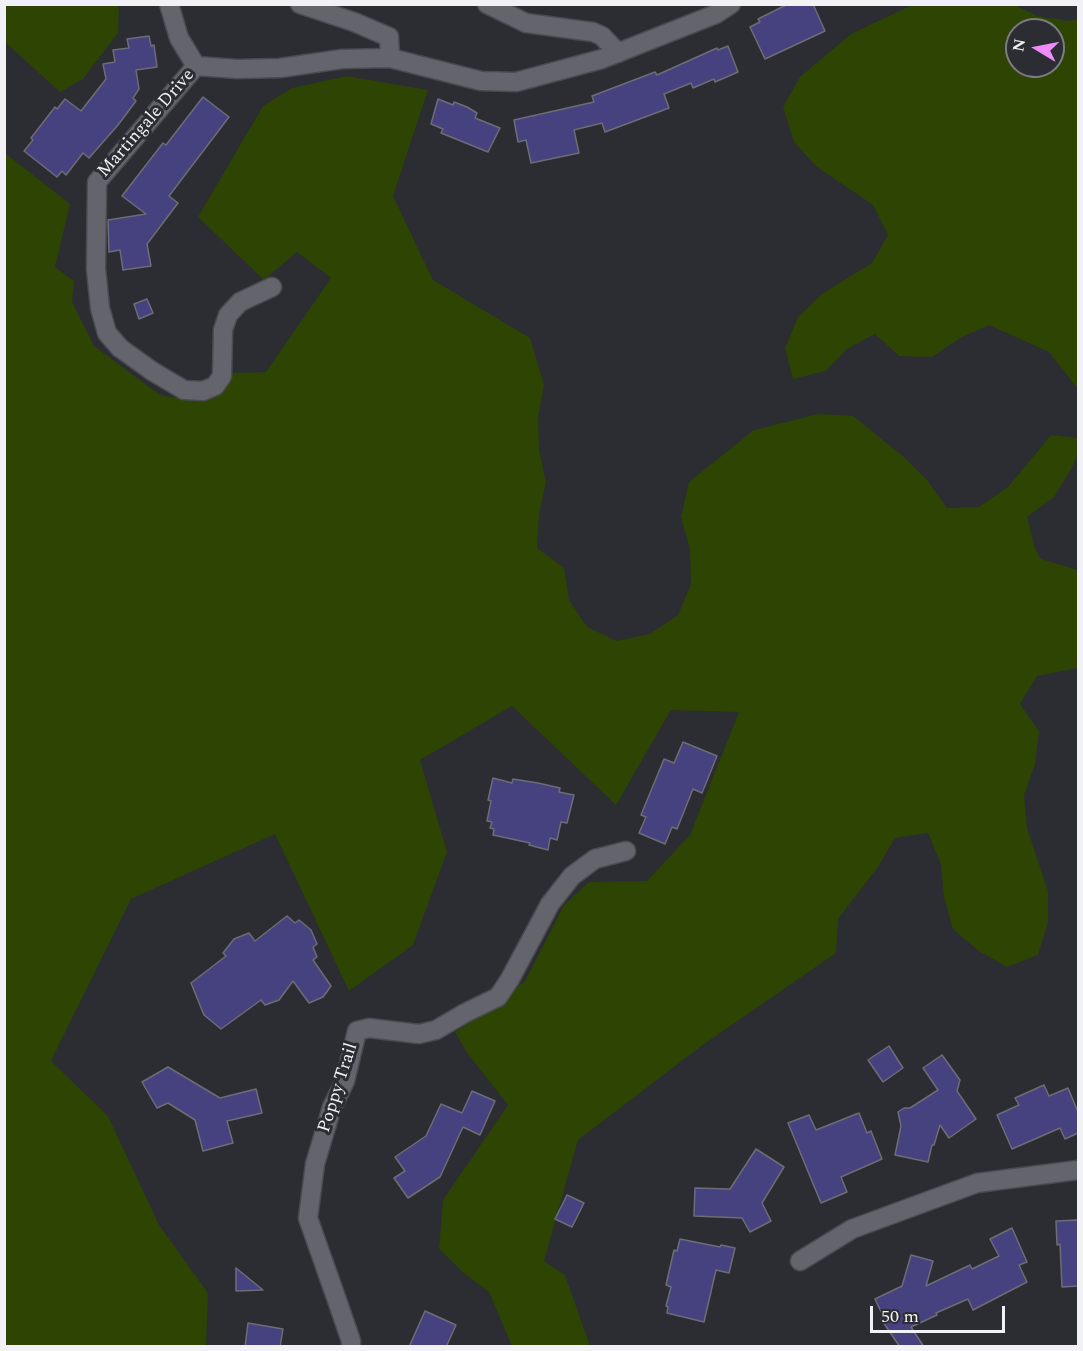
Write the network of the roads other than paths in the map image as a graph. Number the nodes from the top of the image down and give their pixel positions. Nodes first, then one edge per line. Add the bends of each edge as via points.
1 (169, 4) edge
2 (300, 4) edge
3 (487, 4) edge
4 (731, 4) edge
5 (618, 53) junction
6 (390, 58) junction
7 (196, 66) junction
8 (272, 287) dead end
9 (626, 851) dead end
10 (1078, 1170) edge
11 (800, 1261) dead end
12 (351, 1347) edge

1 - 7 street via 179,38
2 - 6 street via 389,37
3 - 5 street via 526,23 593,32
4 - 5 street, Martingale Drive via 716,15
5 - 6 street, Martingale Drive via 516,82 481,81
6 - 7 street, Martingale Drive via 258,69
7 - 8 street, Martingale Drive via 97,182 96,269 107,333 120,348 152,371 184,390 203,391 215,386 222,376 223,330 228,315 240,302
9 - 12 street, Poppy Trail via 595,859 572,876 550,904 498,997 436,1030 419,1034 369,1028 357,1031 345,1081 332,1107 315,1164 308,1218
10 - 11 street via 977,1183 852,1229

